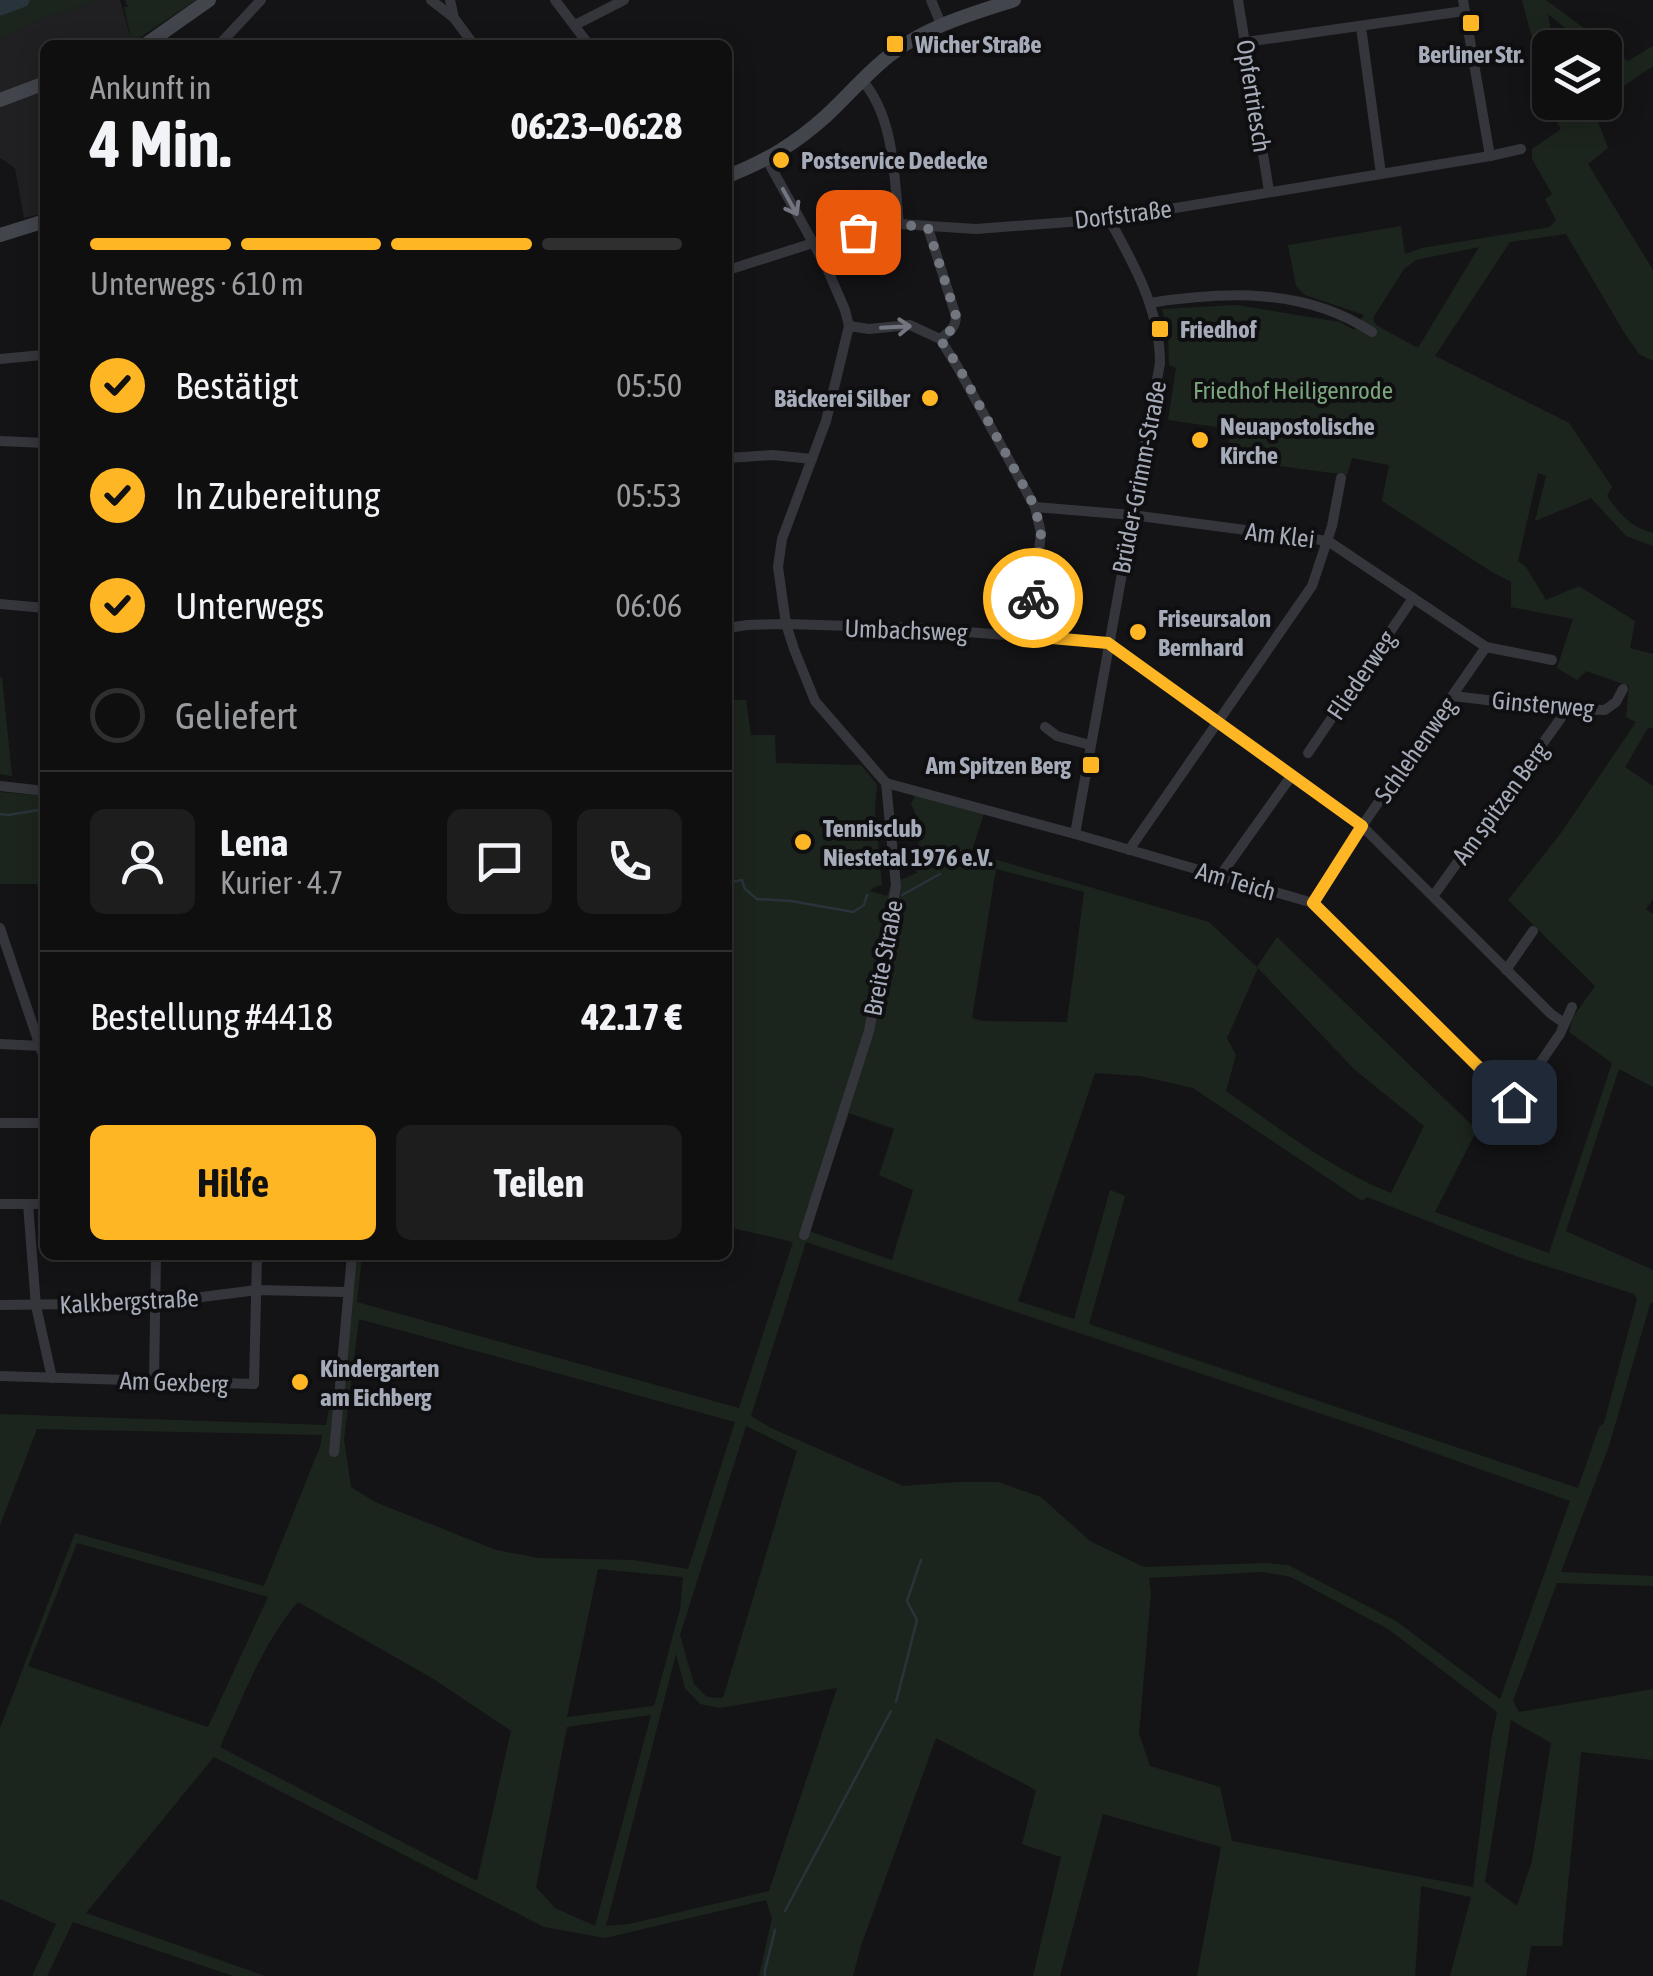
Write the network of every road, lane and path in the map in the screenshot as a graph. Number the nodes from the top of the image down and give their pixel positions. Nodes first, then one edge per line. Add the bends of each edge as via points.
1 (208, 0) edge
2 (260, 0) edge
3 (431, 0) edge
4 (450, 0) edge
5 (555, 0) edge
6 (624, 0) edge
7 (932, 0) edge
8 (1014, 0) edge
9 (1238, 0) edge
10 (1463, 6) edge
11 (454, 18) junction
12 (942, 24) junction
13 (575, 26) junction
14 (1360, 27) junction
15 (152, 40) edge
16 (224, 40) edge
17 (470, 40) edge
18 (585, 40) edge
19 (1246, 42) junction
20 (862, 80) junction
21 (40, 85) edge
22 (0, 100) edge
23 (1520, 149) dead end
24 (1490, 156) junction
25 (768, 160) junction
26 (732, 174) edge
27 (1381, 174) junction
28 (1269, 191) junction
29 (1109, 219) junction
30 (40, 223) edge
31 (899, 224) junction
32 (928, 228) junction
33 (0, 234) edge
34 (812, 243) junction
35 (732, 269) edge
36 (1150, 303) junction
37 (849, 326) junction
38 (1372, 332) dead end
39 (940, 339) junction
40 (40, 355) edge
41 (0, 359) edge
42 (0, 441) edge
43 (40, 442) edge
44 (732, 458) edge
45 (812, 458) junction
46 (1342, 478) dead end
47 (1035, 507) junction
48 (1132, 515) junction
49 (1328, 541) junction
50 (1413, 598) junction
51 (0, 604) edge
52 (40, 608) edge
53 (786, 624) junction
54 (732, 627) edge
55 (1029, 636) junction
56 (1108, 643) junction
57 (1486, 647) junction
58 (1552, 660) dead end
59 (1624, 688) dead end
60 (1453, 696) junction
61 (1563, 709) junction
62 (1218, 723) junction
63 (1046, 728) dead end
64 (1090, 744) junction
65 (1308, 752) dead end
66 (1292, 775) junction
67 (886, 782) junction
68 (0, 786) edge
69 (40, 790) edge
70 (1362, 826) junction
71 (1075, 834) junction
72 (1129, 850) junction
73 (1220, 876) junction
74 (1434, 896) junction
75 (1313, 903) junction
76 (0, 928) edge
77 (1534, 932) dead end
78 (0, 969) edge
79 (15, 969) junction
80 (1506, 970) junction
81 (1572, 1007) dead end
82 (1564, 1023) junction
83 (0, 1044) edge
84 (40, 1046) joint
85 (1514, 1102) junction
86 (0, 1123) edge
87 (40, 1123) edge
88 (1498, 1124) dead end
89 (0, 1204) edge
90 (28, 1204) junction
91 (40, 1204) edge
92 (804, 1235) dead end
93 (156, 1260) edge
94 (257, 1260) edge
95 (351, 1260) edge
96 (257, 1290) junction
97 (346, 1292) junction
98 (155, 1303) junction
99 (0, 1305) edge
100 (36, 1306) junction
101 (0, 1376) edge
102 (52, 1378) junction
103 (154, 1380) junction
104 (334, 1452) dead end

1 - 15 main road
2 - 16 street
3 - 11 street
4 - 11 street
5 - 13 street
6 - 13 street
7 - 12 street
8 - 12 main road
9 - 19 street, Opfertriesch
10 - 14 street
10 - 24 street
11 - 17 street
12 - 20 main road
13 - 18 street
14 - 19 street
14 - 27 street
19 - 28 street, Opfertriesch
20 - 25 main road
20 - 31 street via 884,121
21 - 22 main road
23 - 24 street, Dorfstraße
24 - 27 street, Dorfstraße
25 - 26 main road
25 -> 34 street
27 - 28 street, Dorfstraße
28 - 29 street, Dorfstraße
29 - 32 street, Dorfstraße
29 - 36 street, Brüder-Grimm-Straße
30 - 33 main road
31 - 32 street, Dorfstraße
31 - 34 street, Dorfstraße
32 - 39 street via 956,316
34 - 35 street, Dorfstraße
34 - 37 street
36 - 38 street via 1228,294 1270,297 1347,316
36 - 48 street, Brüder-Grimm-Straße via 1160,363
37 -> 39 street via 910,326
37 - 45 street
39 - 47 street
40 - 41 street
42 - 43 street
44 - 45 street
45 - 53 street via 782,538 778,566
46 - 49 street
47 - 48 street, Am Klei
47 - 55 street via 1041,533
48 - 49 street, Am Klei
48 - 56 street, Brüder-Grimm-Straße
49 - 50 street, Am Klei
49 - 62 street via 1312,586
50 - 57 street, Am Klei
50 - 65 street, Fliederweg
51 - 52 street
53 - 54 street, Umbachsweg
53 - 55 street, Umbachsweg
53 - 67 street via 815,700
55 - 56 street, Umbachsweg
56 - 62 street
56 - 64 street, Brüder-Grimm-Straße
57 - 58 street, Am Klei
57 - 60 street, Schlehenweg
59 - 61 street, Ginsterweg via 1604,710
60 - 61 street, Ginsterweg
60 - 70 street, Schlehenweg
61 - 74 street, Am spitzen Berg
62 - 66 street
62 - 72 street
63 - 64 street
64 - 71 street, Brüder-Grimm-Straße
66 - 70 street
66 - 73 street
67 - 71 street, Am Teich
67 - 92 street, Breite Straße via 896,886 880,982
68 - 69 street
70 - 74 street
70 - 75 street, Schlehenweg
71 - 72 street, Am Teich
72 - 73 street, Am Teich
73 - 75 street, Am Teich
74 - 80 street
75 - 85 street, Am Teich
76 - 79 street
77 - 80 street
78 - 79 street
79 - 84 street
80 - 82 street
81 - 82 street
82 - 85 street
83 - 84 street
85 - 88 street
86 - 87 street
89 - 90 street
90 - 91 street
90 - 100 street
93 - 98 street
94 - 96 street
95 - 97 street
96 - 97 street, Kalkbergstraße
96 - 98 street, Kalkbergstraße
96 - 103 street, Am Gexberg via 254,1384
97 - 104 street
98 - 100 street, Kalkbergstraße
98 - 103 street
99 - 100 street, Kalkbergstraße
100 - 102 street
101 - 102 street, Am Gexberg
102 - 103 street, Am Gexberg

